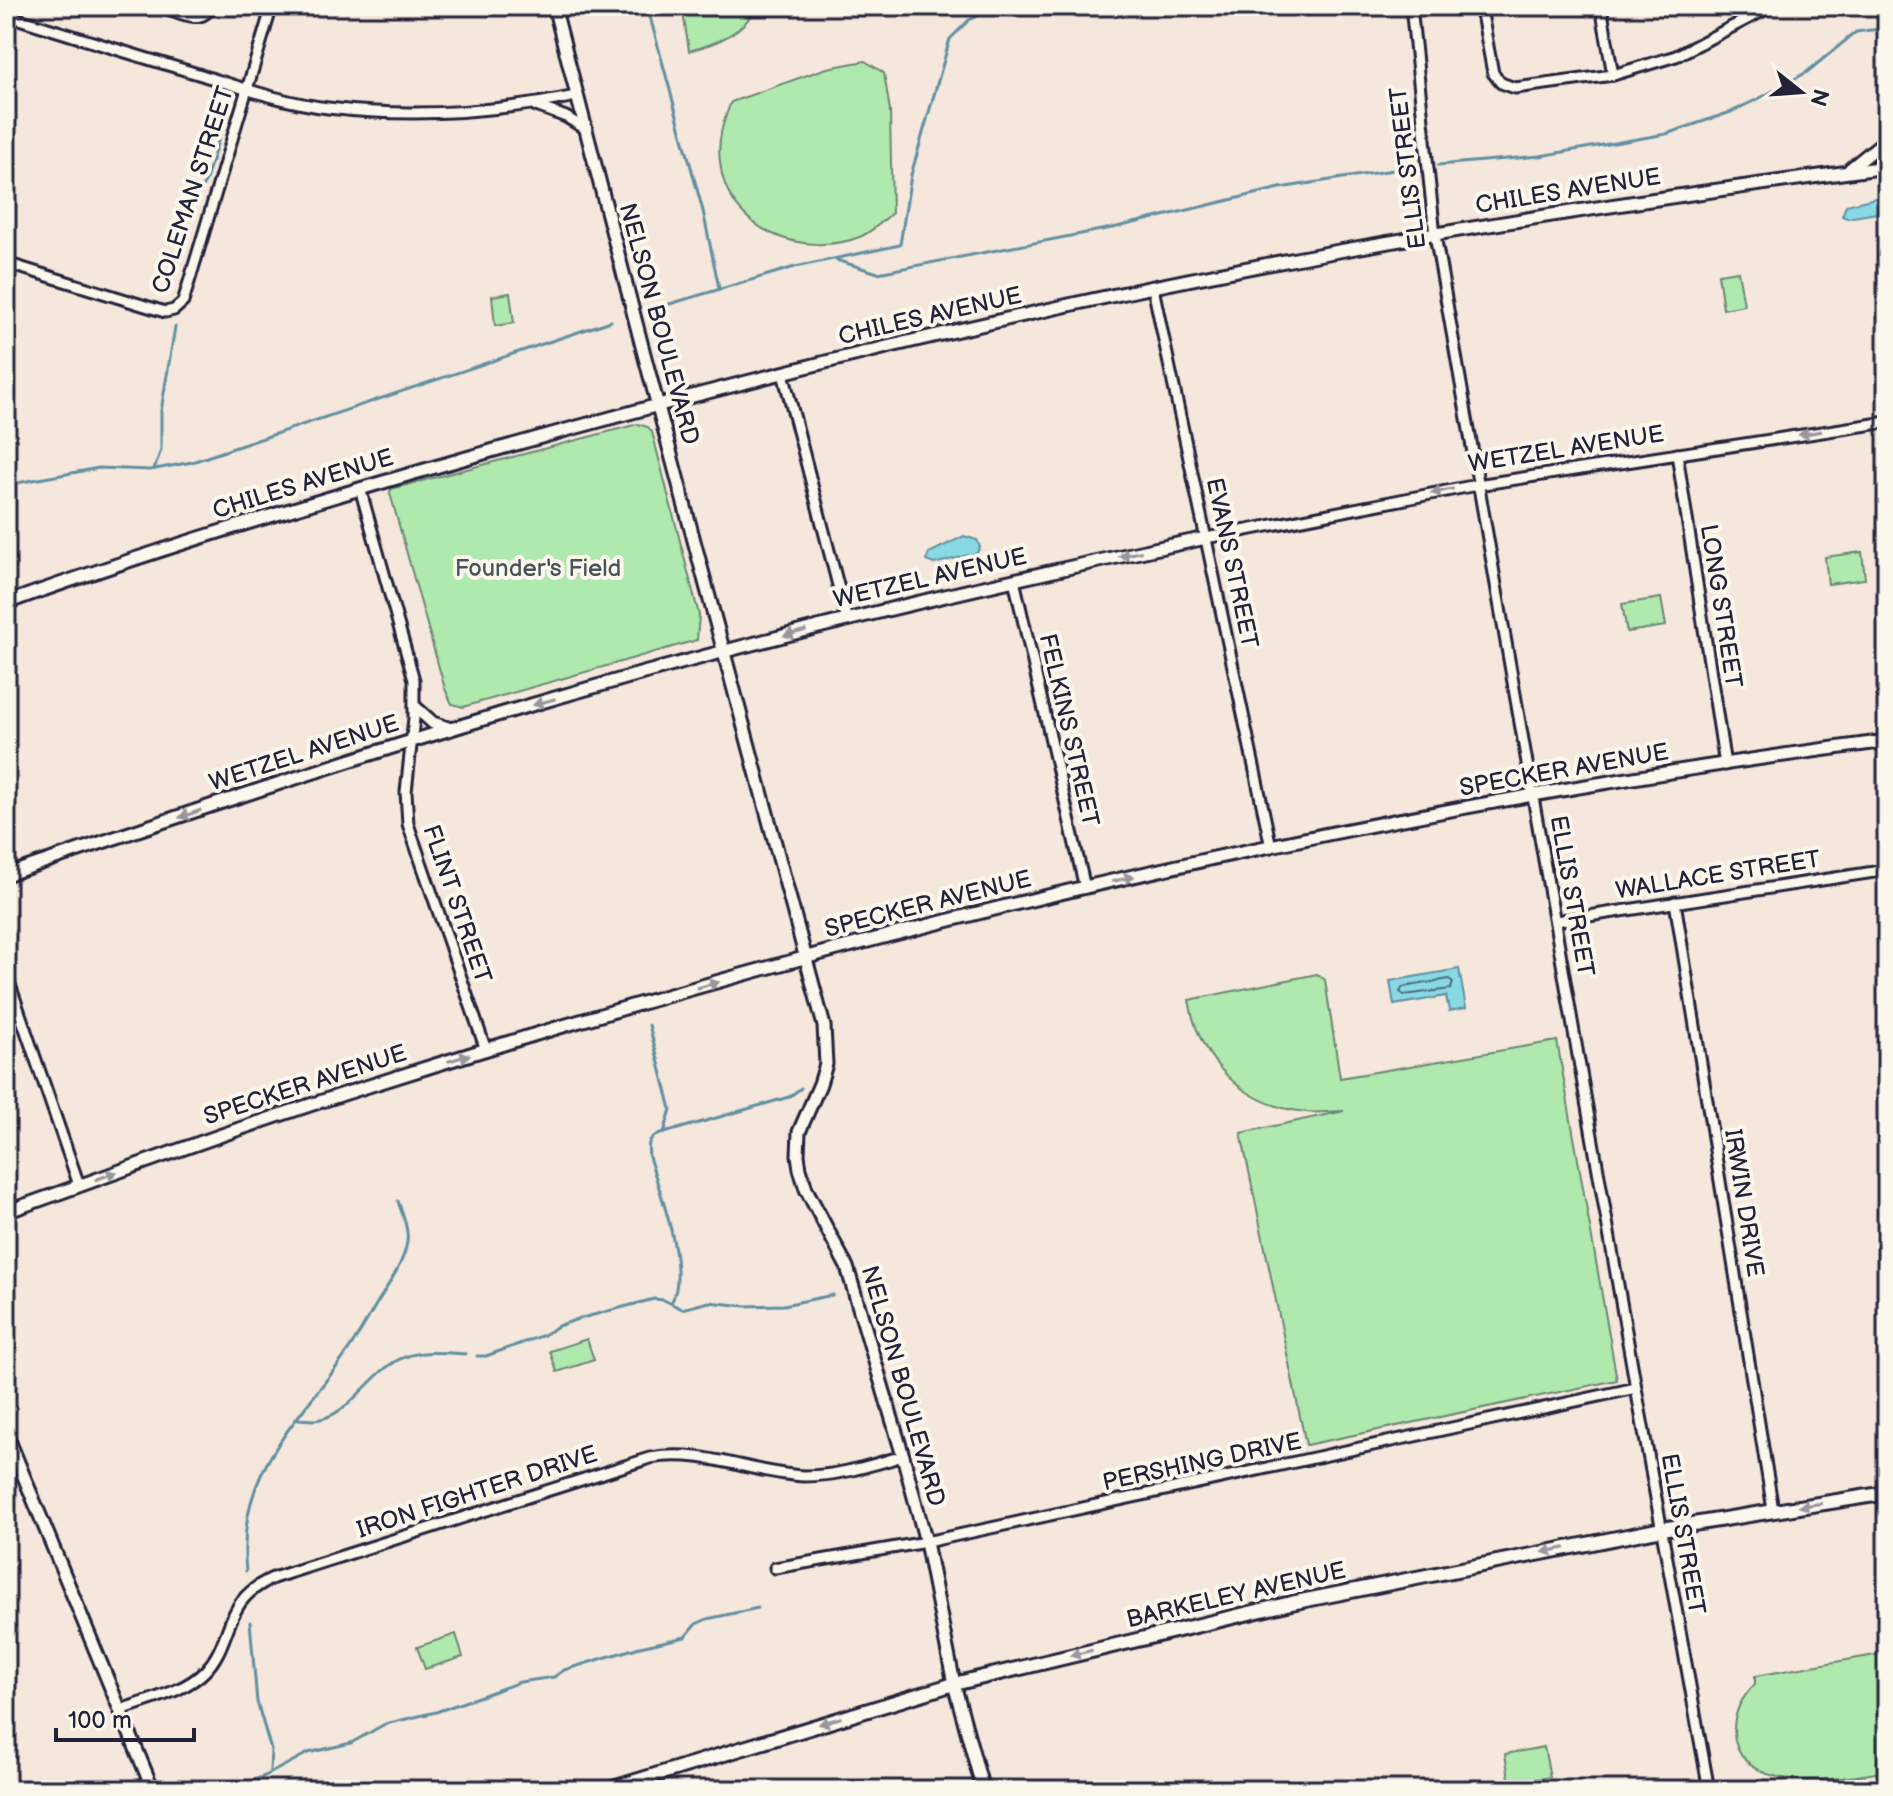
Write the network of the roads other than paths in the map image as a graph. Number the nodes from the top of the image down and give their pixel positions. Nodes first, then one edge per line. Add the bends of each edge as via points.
1 (160, 6) edge
2 (211, 6) edge
3 (272, 6) edge
4 (554, 6) edge
5 (1411, 6) edge
6 (1485, 6) edge
7 (1601, 6) edge
8 (1772, 6) edge
9 (6, 15) edge
10 (1613, 75) junction
11 (247, 89) junction
12 (576, 96) junction
13 (533, 104) junction
14 (584, 128) junction
15 (1887, 139) edge
16 (1887, 167) edge
17 (1840, 173) junction
18 (1435, 235) junction
19 (6, 263) edge
20 (1153, 288) junction
21 (783, 373) junction
22 (657, 404) junction
23 (1887, 422) edge
24 (1677, 454) junction
25 (1477, 485) junction
26 (360, 488) junction
27 (1206, 538) junction
28 (1014, 580) junction
29 (6, 603) edge
30 (847, 620) junction
31 (723, 652) junction
32 (415, 707) junction
33 (451, 729) junction
34 (412, 741) junction
35 (1887, 741) edge
36 (1725, 765) junction
37 (1534, 796) junction
38 (1271, 847) junction
39 (1887, 870) edge
40 (6, 875) edge
41 (1085, 888) junction
42 (1675, 902) junction
43 (1556, 921) junction
44 (805, 958) junction
45 (6, 973) edge
46 (486, 1050) junction
47 (79, 1185) junction
48 (6, 1212) edge
49 (1636, 1388) junction
50 (6, 1433) edge
51 (903, 1456) junction
52 (1887, 1493) edge
53 (1773, 1510) junction
54 (1662, 1529) junction
55 (926, 1542) junction
56 (775, 1568) dead end
57 (954, 1684) junction
58 (121, 1710) junction
59 (152, 1786) edge
60 (131, 1790) edge
61 (606, 1790) edge
62 (983, 1790) edge
63 (1709, 1790) edge

1 - 2 street via 198,18
3 - 11 street, COLEMAN STREET
4 - 12 street, NELSON BOULEVARD
5 - 18 street, ELLIS STREET
6 - 10 street via 1493,73 1501,83 1515,88
7 - 10 street
8 - 10 street via 1676,56
9 - 11 street
11 - 13 street via 324,108 387,113 463,113
11 - 19 street, COLEMAN STREET via 178,308 165,312
12 - 13 street
12 - 14 street, NELSON BOULEVARD
13 - 14 street
14 - 22 street, NELSON BOULEVARD
15 - 17 street
16 - 17 street, CHILES AVENUE
17 - 18 street, CHILES AVENUE
18 - 20 street, CHILES AVENUE
18 - 25 street, ELLIS STREET
20 - 21 street, CHILES AVENUE
20 - 27 street, EVANS STREET
21 - 22 street, CHILES AVENUE
21 - 30 street
22 - 26 street, CHILES AVENUE
22 - 31 street, NELSON BOULEVARD
23 -> 24 street, WETZEL AVENUE
24 - 25 street, WETZEL AVENUE
24 - 36 street, LONG STREET
25 -> 27 street, WETZEL AVENUE
25 - 37 street, ELLIS STREET
26 - 29 street, CHILES AVENUE via 116,563
26 - 32 street, FLINT STREET via 409,658
27 -> 28 street, WETZEL AVENUE
27 - 38 street, EVANS STREET
28 - 30 street, WETZEL AVENUE
28 - 41 street, FELKINS STREET
30 -> 31 street, WETZEL AVENUE
31 -> 33 street, WETZEL AVENUE
31 - 44 street, NELSON BOULEVARD
32 - 33 street via 433,723
32 - 34 street, FLINT STREET
33 - 34 street, WETZEL AVENUE
34 -> 40 street, WETZEL AVENUE
34 - 46 street, FLINT STREET via 408,824
35 - 36 street, SPECKER AVENUE
36 - 37 street, SPECKER AVENUE
37 - 38 street, SPECKER AVENUE
37 - 43 street, ELLIS STREET
41 -> 38 street, SPECKER AVENUE
39 - 42 street, WALLACE STREET
41 - 44 street, SPECKER AVENUE
42 - 43 street, WALLACE STREET
42 - 53 street, IRWIN DRIVE
43 - 49 street, ELLIS STREET
46 -> 44 street, SPECKER AVENUE
44 - 51 street, NELSON BOULEVARD via 827,1054 799,1132 800,1169 847,1267
45 - 47 street
47 -> 46 street, SPECKER AVENUE
47 - 48 street, SPECKER AVENUE
49 - 54 street, ELLIS STREET
49 - 55 street, PERSHING DRIVE
50 - 58 street
51 - 55 street, NELSON BOULEVARD
51 - 58 street, IRON FIGHTER DRIVE via 805,1476 694,1455 650,1458 273,1578 244,1597 204,1673
52 -> 53 main road, BARKELEY AVENUE
53 - 54 main road, BARKELEY AVENUE
54 -> 57 main road, BARKELEY AVENUE via 1291,1603
54 - 63 street, ELLIS STREET
55 - 56 street, PERSHING DRIVE
55 - 57 street, NELSON BOULEVARD
57 -> 61 main road, BARKELEY AVENUE
57 - 62 street, NELSON BOULEVARD
58 - 59 street
59 - 60 street

